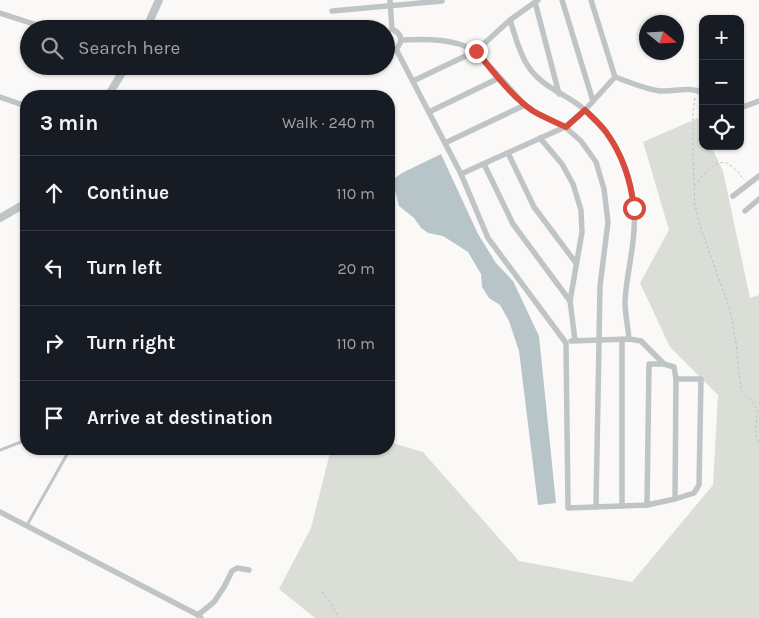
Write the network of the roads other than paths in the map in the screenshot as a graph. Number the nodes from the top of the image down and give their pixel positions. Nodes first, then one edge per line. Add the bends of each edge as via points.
1 (159, 0) edge
2 (562, 0) edge
3 (591, 0) edge
4 (442, 1) edge
5 (536, 1) edge
6 (390, 2) edge
7 (332, 11) dead end
8 (0, 13) edge
9 (21, 20) edge
10 (150, 20) edge
11 (389, 20) edge
12 (510, 20) junction
13 (395, 31) edge
14 (401, 40) junction
15 (396, 49) joint
16 (476, 51) junction
17 (121, 75) edge
18 (615, 77) junction
19 (498, 78) junction
20 (413, 81) junction
21 (112, 90) edge
22 (699, 90) edge
23 (559, 94) junction
24 (0, 97) edge
25 (593, 101) junction
26 (759, 102) edge
27 (20, 104) edge
28 (525, 105) junction
29 (744, 107) edge
30 (585, 110) junction
31 (428, 112) junction
32 (566, 127) junction
33 (540, 138) junction
34 (445, 143) junction
35 (508, 153) junction
36 (484, 164) junction
37 (461, 174) junction
38 (759, 176) edge
39 (733, 196) dead end
40 (759, 199) edge
41 (20, 206) edge
42 (745, 210) dead end
43 (0, 218) edge
44 (576, 263) junction
45 (570, 301) junction
46 (575, 340) junction
47 (600, 340) junction
48 (626, 340) junction
49 (566, 343) junction
50 (664, 364) junction
51 (676, 379) junction
52 (20, 442) edge
53 (0, 450) edge
54 (67, 455) edge
55 (675, 499) junction
56 (647, 505) junction
57 (622, 506) junction
58 (596, 507) junction
59 (0, 512) edge
60 (26, 525) junction
61 (249, 570) dead end
62 (200, 616) edge

1 - 10 street
2 - 25 street
3 - 18 street
4 - 6 street
5 - 12 street
5 - 23 street
6 - 7 street
6 - 11 street
8 - 9 street
12 - 16 street
12 - 23 street via 528,66
13 - 14 street
14 - 15 street
14 - 16 street via 445,40
15 - 20 street
16 - 19 street
16 - 20 street
17 - 21 street
18 - 22 street via 662,91
18 - 25 street
19 - 28 street
19 - 31 street
20 - 31 street
23 - 30 street
24 - 27 street
25 - 30 street
26 - 29 street
28 - 32 street
28 - 34 street
30 - 32 street
30 - 48 street via 606,132 632,187 634,239 625,303
31 - 34 street
32 - 33 street
32 - 47 street via 596,162 604,189 608,222 600,286
33 - 35 street
33 - 44 street via 562,164 581,210 582,232
34 - 37 street
35 - 36 street
35 - 44 street via 534,207
36 - 37 street
36 - 45 street via 513,224
37 - 49 street via 488,238
38 - 39 street
40 - 42 street
41 - 43 street
44 - 45 street
45 - 46 street
46 - 47 street
46 - 49 street
47 - 48 street
47 - 58 street
48 - 50 street via 640,341
48 - 57 street
49 - 58 street via 568,508
50 - 51 street via 674,367
50 - 56 street via 649,364
51 - 55 street
51 - 55 street via 701,379 698,485 694,493
52 - 53 lane
54 - 60 lane
55 - 56 street
56 - 57 street
57 - 58 street
59 - 60 street
60 - 62 street
61 - 62 street via 237,568 232,571 214,602

